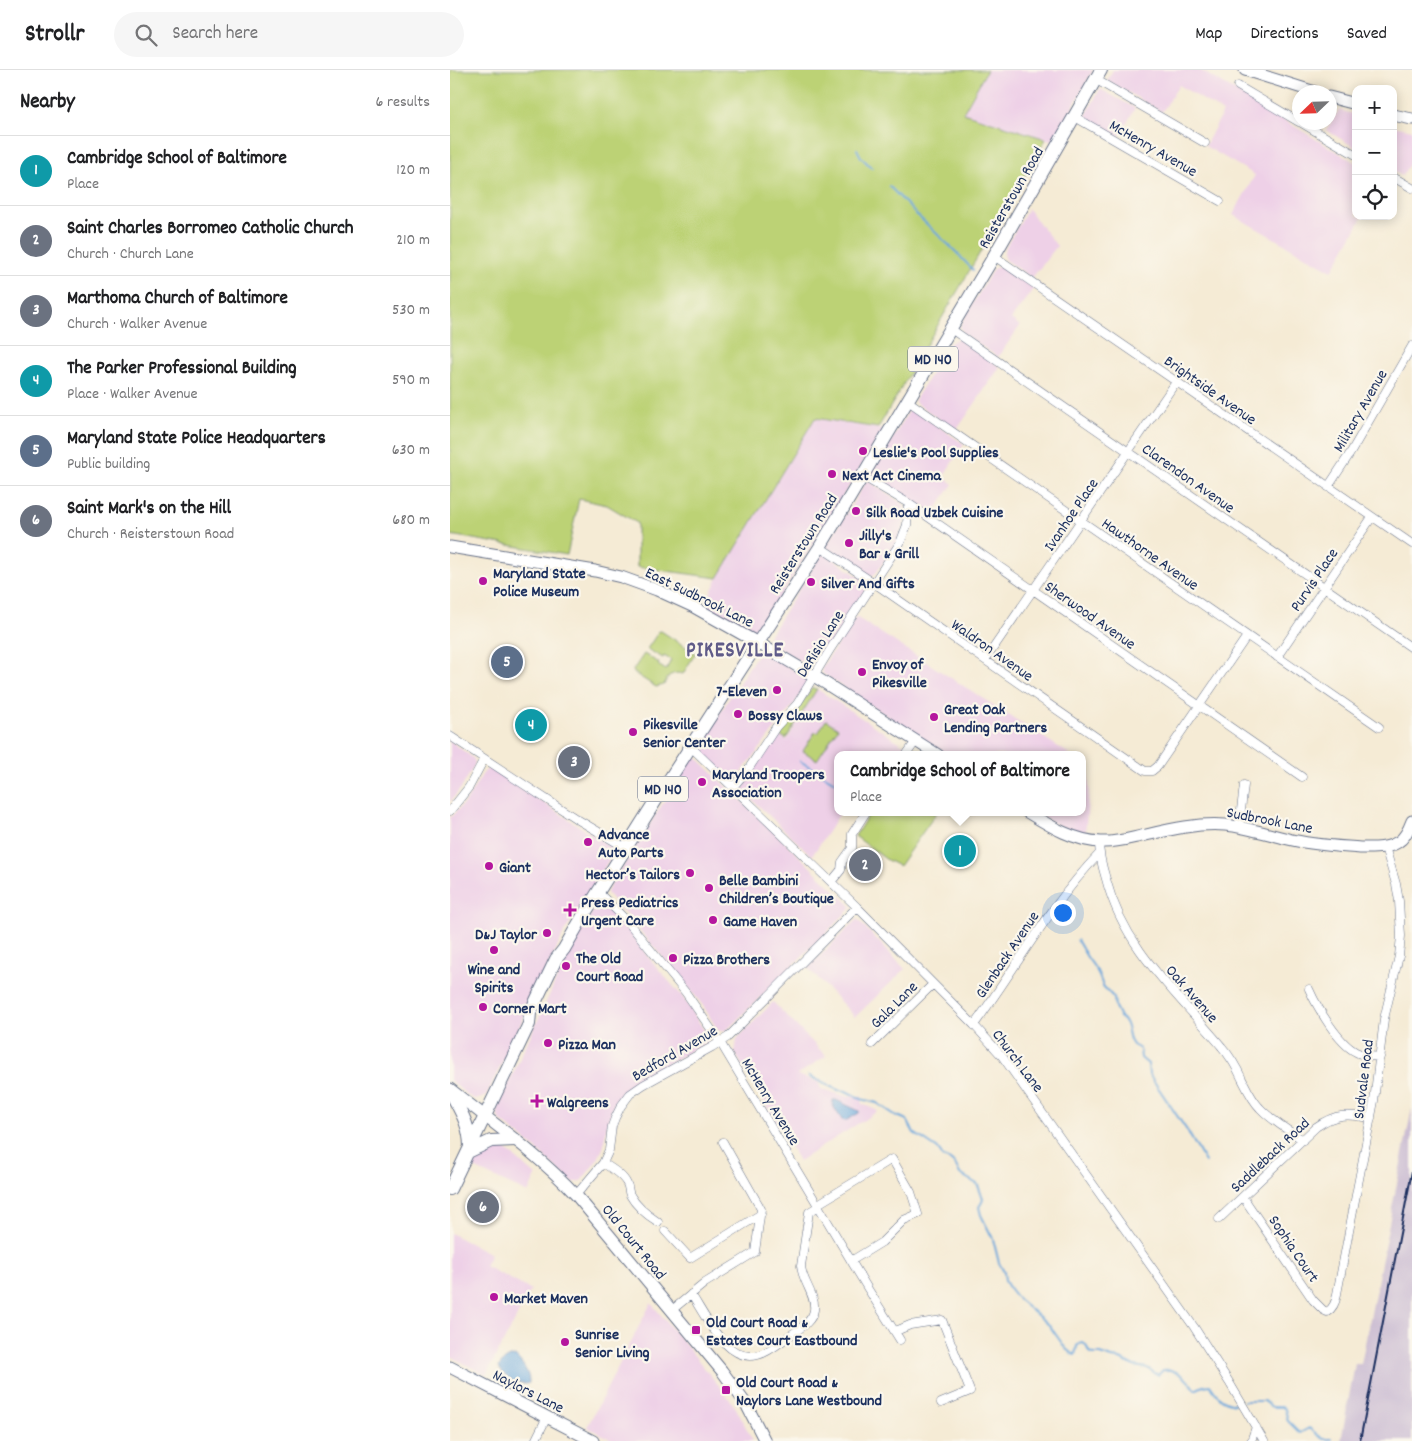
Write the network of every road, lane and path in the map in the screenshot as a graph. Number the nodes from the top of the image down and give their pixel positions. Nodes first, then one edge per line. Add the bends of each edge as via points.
1 (1245, 70) edge
2 (1098, 75) edge
3 (1293, 85) edge
4 (1238, 86) dead end
5 (1337, 99) edge
6 (1352, 103) edge
7 (1075, 116) junction
8 (1397, 116) edge
9 (1292, 117) edge
10 (1412, 119) edge
11 (1317, 130) edge
12 (1205, 143) dead end
13 (1352, 152) edge
14 (1397, 179) edge
15 (1412, 188) edge
16 (1220, 201) dead end
17 (994, 256) junction
18 (951, 329) junction
19 (1412, 346) edge
20 (1176, 382) junction
21 (908, 401) junction
22 (1128, 452) junction
23 (862, 476) junction
24 (1328, 487) junction
25 (908, 503) junction
26 (1372, 517) junction
27 (1081, 522) junction
28 (1412, 544) edge
29 (450, 547) edge
30 (820, 547) junction
31 (874, 583) junction
32 (1324, 588) junction
33 (1033, 591) junction
34 (1247, 636) junction
35 (758, 643) junction
36 (1412, 648) edge
37 (1277, 657) junction
38 (985, 660) junction
39 (814, 676) junction
40 (1199, 706) junction
41 (1379, 727) dead end
42 (450, 736) edge
43 (916, 741) junction
44 (691, 747) junction
45 (909, 751) edge
46 (932, 751) edge
47 (484, 759) junction
48 (1302, 777) dead end
49 (1244, 785) dead end
50 (733, 787) junction
51 (450, 811) edge
52 (863, 816) edge
53 (1034, 816) edge
54 (1412, 821) edge
55 (1239, 827) junction
56 (1099, 842) junction
57 (1385, 847) junction
58 (626, 848) junction
59 (1099, 854) junction
60 (831, 882) junction
61 (598, 892) junction
62 (857, 907) junction
63 (933, 984) junction
64 (1309, 989) dead end
65 (974, 1024) junction
66 (720, 1042) junction
67 (872, 1044) dead end
68 (1380, 1057) junction
69 (450, 1090) edge
70 (485, 1116) junction
71 (1371, 1118) junction
72 (516, 1140) junction
73 (1303, 1140) junction
74 (723, 1142) dead end
75 (469, 1150) junction
76 (603, 1163) junction
77 (450, 1189) edge
78 (576, 1195) junction
79 (1243, 1197) junction
80 (818, 1205) junction
81 (761, 1214) junction
82 (1219, 1219) dead end
83 (658, 1222) dead end
84 (665, 1231) dead end
85 (851, 1260) junction
86 (691, 1294) junction
87 (672, 1310) junction
88 (1327, 1312) joint
89 (896, 1331) junction
90 (900, 1340) dead end
91 (450, 1367) edge
92 (941, 1403) dead end
93 (547, 1417) junction
94 (1256, 1427) junction
95 (536, 1441) edge
96 (593, 1441) edge
97 (765, 1441) edge
98 (1252, 1441) edge
99 (1264, 1441) edge

1 - 3 street
2 - 7 main road, Reisterstown Road / MD 140
2 - 12 street
4 - 9 street
5 - 6 street
7 - 16 street, McHenry Avenue
7 - 17 main road, Reisterstown Road / MD 140
8 - 10 street
11 - 13 street
14 - 15 street
17 - 18 main road, Reisterstown Road / MD 140
17 - 20 street, Brightside Avenue
18 - 21 main road, Reisterstown Road / MD 140
18 - 22 street, Clarendon Avenue
19 - 24 street, Military Avenue
20 - 22 street, Ivanhoe Place
20 - 24 street, Brightside Avenue
21 - 23 main road, Reisterstown Road / MD 140
21 - 27 street, Hawthorne Avenue
22 - 27 street, Ivanhoe Place
22 - 32 street, Clarendon Avenue
23 - 25 street, Sherwood Avenue
23 - 30 main road, Reisterstown Road / MD 140
24 - 26 street, Brightside Avenue
25 - 31 street, DeRisio Lane via 904,533
25 - 33 street, Sherwood Avenue
26 - 28 street, Brightside Avenue
26 - 32 street, Purvis Place
27 - 33 street, Ivanhoe Place
27 - 34 street, Hawthorne Avenue
29 - 35 street, East Sudbrook Lane via 621,577 692,606
30 - 31 street, Waldron Avenue
30 - 35 main road, Reisterstown Road / MD 140
31 - 38 street, Waldron Avenue
31 - 39 street, DeRisio Lane
32 - 36 street, Clarendon Avenue
32 - 37 street, Purvis Place
33 - 38 street, Ivanhoe Place
33 - 40 street, Sherwood Avenue
34 - 37 street, Hawthorne Avenue
34 - 40 street
35 - 39 street
35 - 44 main road, Reisterstown Road / MD 140
37 - 41 street, Hawthorne Avenue
38 - 40 street, Waldron Avenue via 1145,771 1152,771 1158,766
39 - 43 street
39 - 50 street, DeRisio Lane via 797,704 776,727
40 - 48 street, Sherwood Avenue
42 - 47 street
43 - 45 street
43 - 46 street
44 - 50 street, Church Lane
44 - 58 main road, Reisterstown Road / MD 140
47 - 51 street
47 - 58 street
49 - 55 street
50 - 60 street, Church Lane
52 - 60 street via 852,834 852,848
53 - 56 street, Sudbrook Lane via 1070,835
54 - 57 street via 1399,842
55 - 56 street, Sudbrook Lane via 1197,825
55 - 57 street, Sudbrook Lane via 1324,845
56 - 59 street, Oak Avenue
57 - 68 street, Sudvale Road via 1396,884 1400,936
58 - 61 main road, Reisterstown Road / MD 140
59 - 65 street, Glenback Avenue via 1074,882
59 - 73 street, Oak Avenue via 1112,902 1135,944 1223,1048 1252,1099
60 - 62 street, Church Lane
61 - 66 street, McHenry Avenue via 627,921 686,993
61 - 70 main road, Reisterstown Road / MD 140 via 556,959
62 - 63 street, Church Lane
62 - 66 street, Bedford Avenue via 748,1018
63 - 65 street, Church Lane
63 - 67 street, Gala Lane
64 - 68 street via 1340,1039 1358,1053
65 - 94 street, Church Lane via 1002,1056 1194,1327
66 - 76 street, Bedford Avenue via 630,1094 615,1118
66 - 80 street, McHenry Avenue
68 - 71 street, Sudvale Road
69 - 70 street, Old Court Road
69 - 75 main road via 468,1128
70 - 72 street, Old Court Road
70 - 75 main road, Reisterstown Road / MD 140
71 - 73 street, Saddleback Road via 1333,1117
71 - 88 street, Sudvale Road via 1338,1294 1333,1307
72 - 75 main road via 491,1140
72 - 78 street, Old Court Road
73 - 79 street, Saddleback Road
74 - 81 street
75 - 77 main road, Reisterstown Road / MD 140
76 - 78 street, Bedford Avenue
76 - 83 street via 620,1176 633,1200
78 - 87 street, Old Court Road
79 - 82 street, Saddleback Road
79 - 88 street, Sophia Court via 1313,1300
80 - 85 street, McHenry Avenue
80 - 85 street via 892,1159 911,1192 918,1214 904,1220 882,1242
80 - 86 street via 808,1212 801,1266 814,1303 812,1314 804,1325 770,1350 751,1356 738,1354 720,1337
81 - 84 street via 690,1258
81 - 86 street via 756,1252
85 - 89 street, McHenry Avenue
86 - 87 street
87 - 97 street, Old Court Road via 740,1395
89 - 90 street, McHenry Avenue
89 - 92 street via 910,1325 942,1320 970,1392
91 - 93 street, Naylors Lane
93 - 95 street
93 - 96 street, Naylors Lane
94 - 98 street
94 - 99 street, Church Lane

